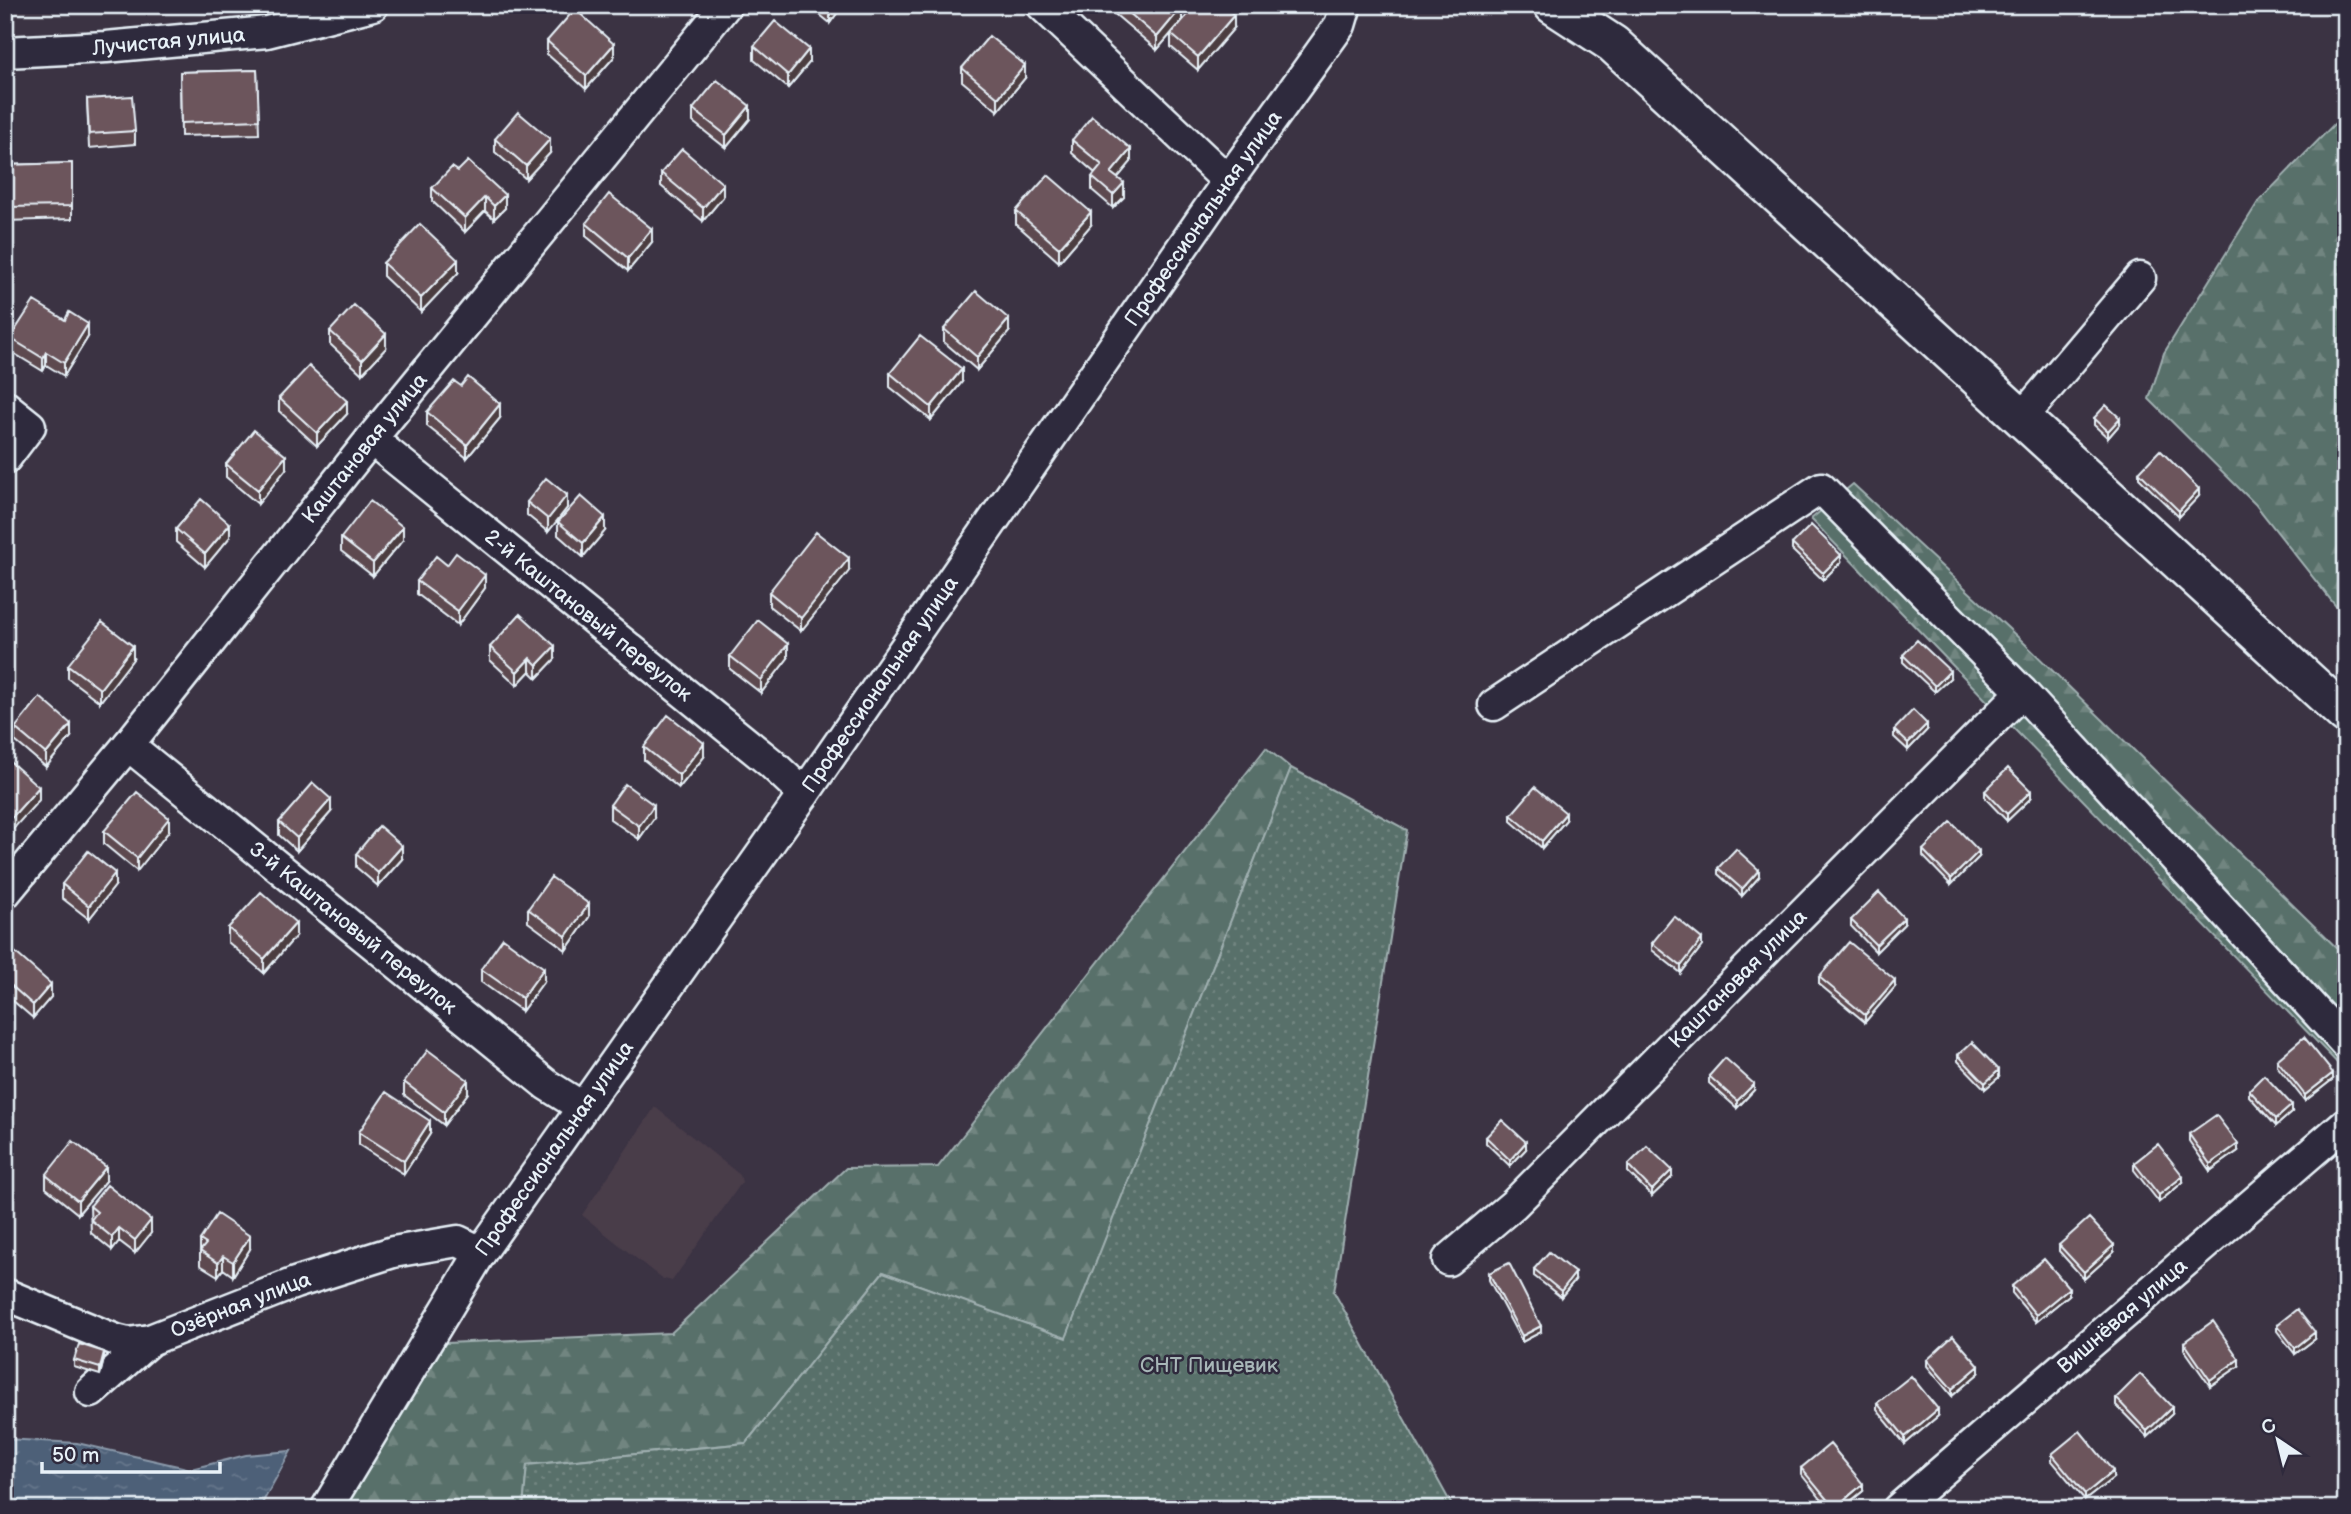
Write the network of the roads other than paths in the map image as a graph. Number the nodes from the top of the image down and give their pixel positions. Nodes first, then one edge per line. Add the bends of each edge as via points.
1 (373, 5) edge
2 (726, 5) edge
3 (1042, 5) edge
4 (1369, 5) edge
5 (1553, 5) edge
6 (1592, 5) edge
7 (1343, 15) edge
8 (1614, 44) junction
9 (5, 52) edge
10 (1228, 181) junction
11 (2140, 278) dead end
12 (5, 407) edge
13 (2021, 419) junction
14 (371, 439) junction
15 (5, 460) edge
16 (2022, 692) junction
17 (1494, 705) dead end
18 (2346, 715) edge
19 (128, 745) junction
20 (804, 794) junction
21 (5, 893) edge
22 (2346, 1044) edge
23 (582, 1107) junction
24 (2346, 1123) edge
25 (481, 1252) junction
26 (1448, 1260) dead end
27 (5, 1294) edge
28 (150, 1340) junction
29 (91, 1392) dead end
30 (326, 1509) edge
31 (1898, 1509) edge

1 - 9 street, Лучистая улица via 267,32
2 - 14 street, Каштановая улица
3 - 10 street
4 - 7 street, Профессиональная улица
5 - 8 main road
6 - 8 main road
7 - 10 street, Профессиональная улица
8 - 13 main road
10 - 20 street, Профессиональная улица
11 - 13 street
12 - 15 street via 30,426
13 - 18 main road
14 - 19 street, Каштановая улица
14 - 20 street, 2-й Каштановый переулок
16 - 17 street via 1821,488
16 - 22 street
16 - 26 street, Каштановая улица via 1514,1204
19 - 21 street, Каштановая улица
19 - 23 street, 3-й Каштановый переулок via 547,1085
20 - 23 street, Профессиональная улица
23 - 25 street, Профессиональная улица
24 - 31 street, Вишнёвая улица
25 - 28 street, Озёрная улица via 458,1241 393,1252 295,1283
25 - 30 street, Профессиональная улица
27 - 28 street, Озёрная улица via 116,1340
28 - 29 street

